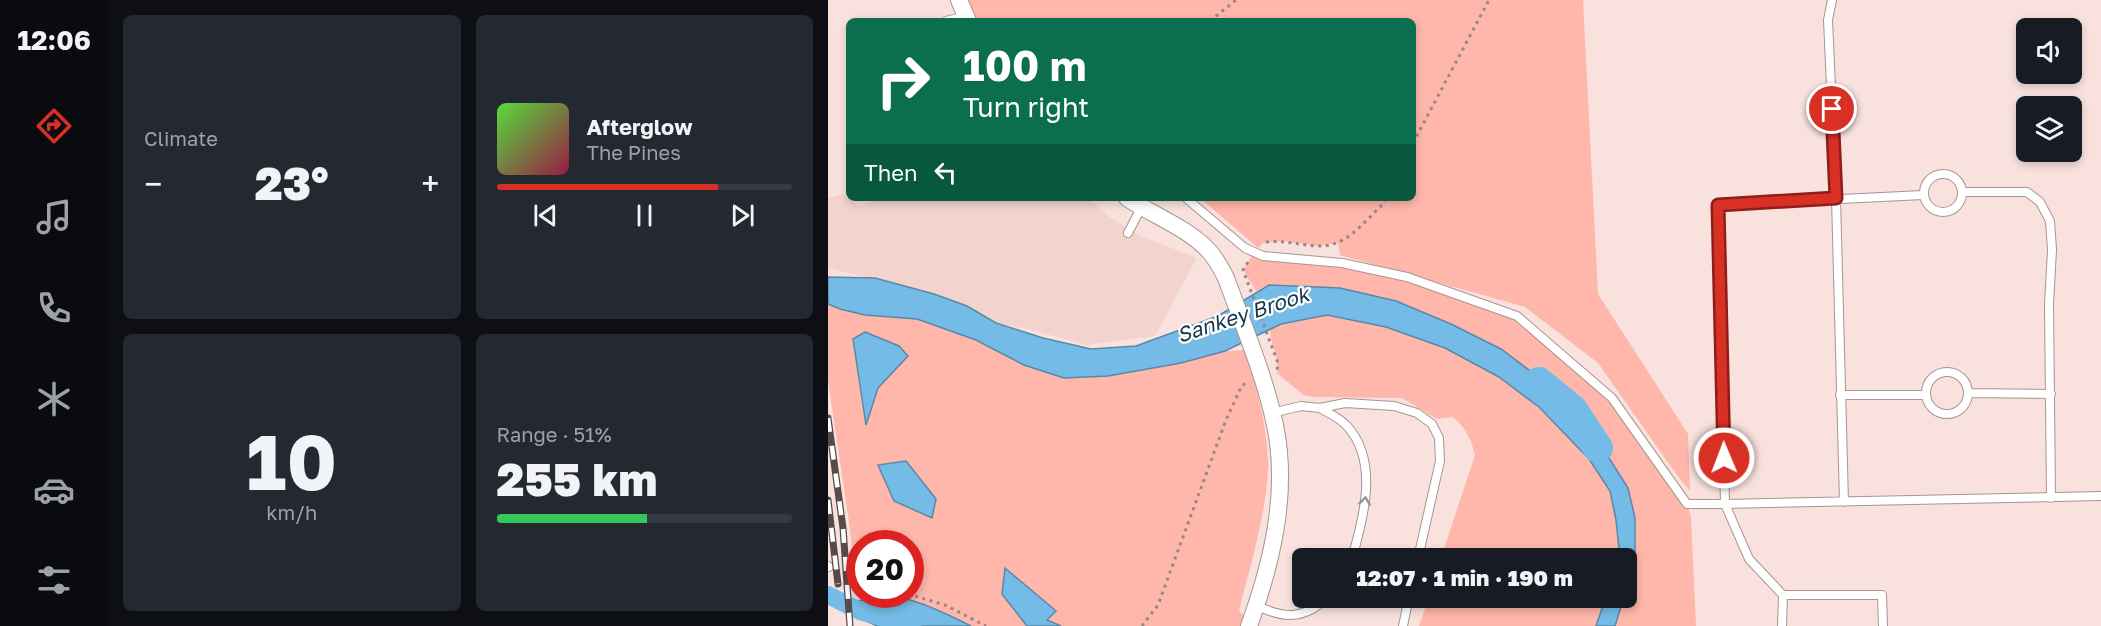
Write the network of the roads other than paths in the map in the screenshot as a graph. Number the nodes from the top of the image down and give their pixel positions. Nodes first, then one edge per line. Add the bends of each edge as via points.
1 (959, 0) edge
2 (1832, 0) edge
3 (967, 18) edge
4 (1962, 192) junction
5 (1923, 195) junction
6 (1836, 198) junction
7 (1131, 201) edge
8 (1190, 201) edge
9 (1141, 208) junction
10 (1128, 233) dead end
11 (1968, 393) junction
12 (2051, 394) junction
13 (1840, 395) junction
14 (1926, 395) junction
15 (1320, 408) junction
16 (1272, 413) junction
17 (2101, 496) edge
18 (2051, 498) junction
19 (1844, 502) junction
20 (1725, 504) junction
21 (1356, 548) edge
22 (1420, 548) edge
23 (1783, 595) junction
24 (1256, 605) junction
25 (1313, 608) edge
26 (1407, 608) edge
27 (1298, 615) junction
28 (1249, 626) edge
29 (1298, 626) edge
30 (1403, 626) edge
31 (1782, 626) edge
32 (1882, 626) edge

1 - 3 street
2 - 6 lane via 1828,20
4 - 5 lane via 1958,205 1941,212 1929,207
4 - 5 lane via 1953,176 1941,173 1930,178
4 - 12 lane via 2027,192 2040,202 2050,221
5 - 6 lane
6 - 13 lane
6 - 20 lane via 1718,205
7 - 9 street
8 - 20 lane via 1254,253 1342,263 1407,277 1517,316 1612,398 1688,504
9 - 10 lane
9 - 16 street via 1195,238 1226,278
11 - 12 lane
11 - 14 lane via 1964,406 1945,414 1933,408
11 - 14 lane via 1964,380 1946,372 1933,377
12 - 18 lane
13 - 14 lane
13 - 19 lane
15 - 16 lane via 1301,406
21 -> 15 lane via 1367,481 1363,458 1356,438 1345,424
15 - 22 lane via 1345,403 1394,406 1417,413 1432,424 1439,438 1440,461
16 - 24 street via 1279,457 1279,496 1273,549
17 - 18 lane
18 - 19 lane
19 - 20 lane
20 - 23 lane via 1749,559
23 - 31 lane
23 - 32 lane via 1882,595
24 - 27 lane via 1280,614
24 - 28 street
25 - 27 lane
26 - 30 lane
27 - 29 lane

